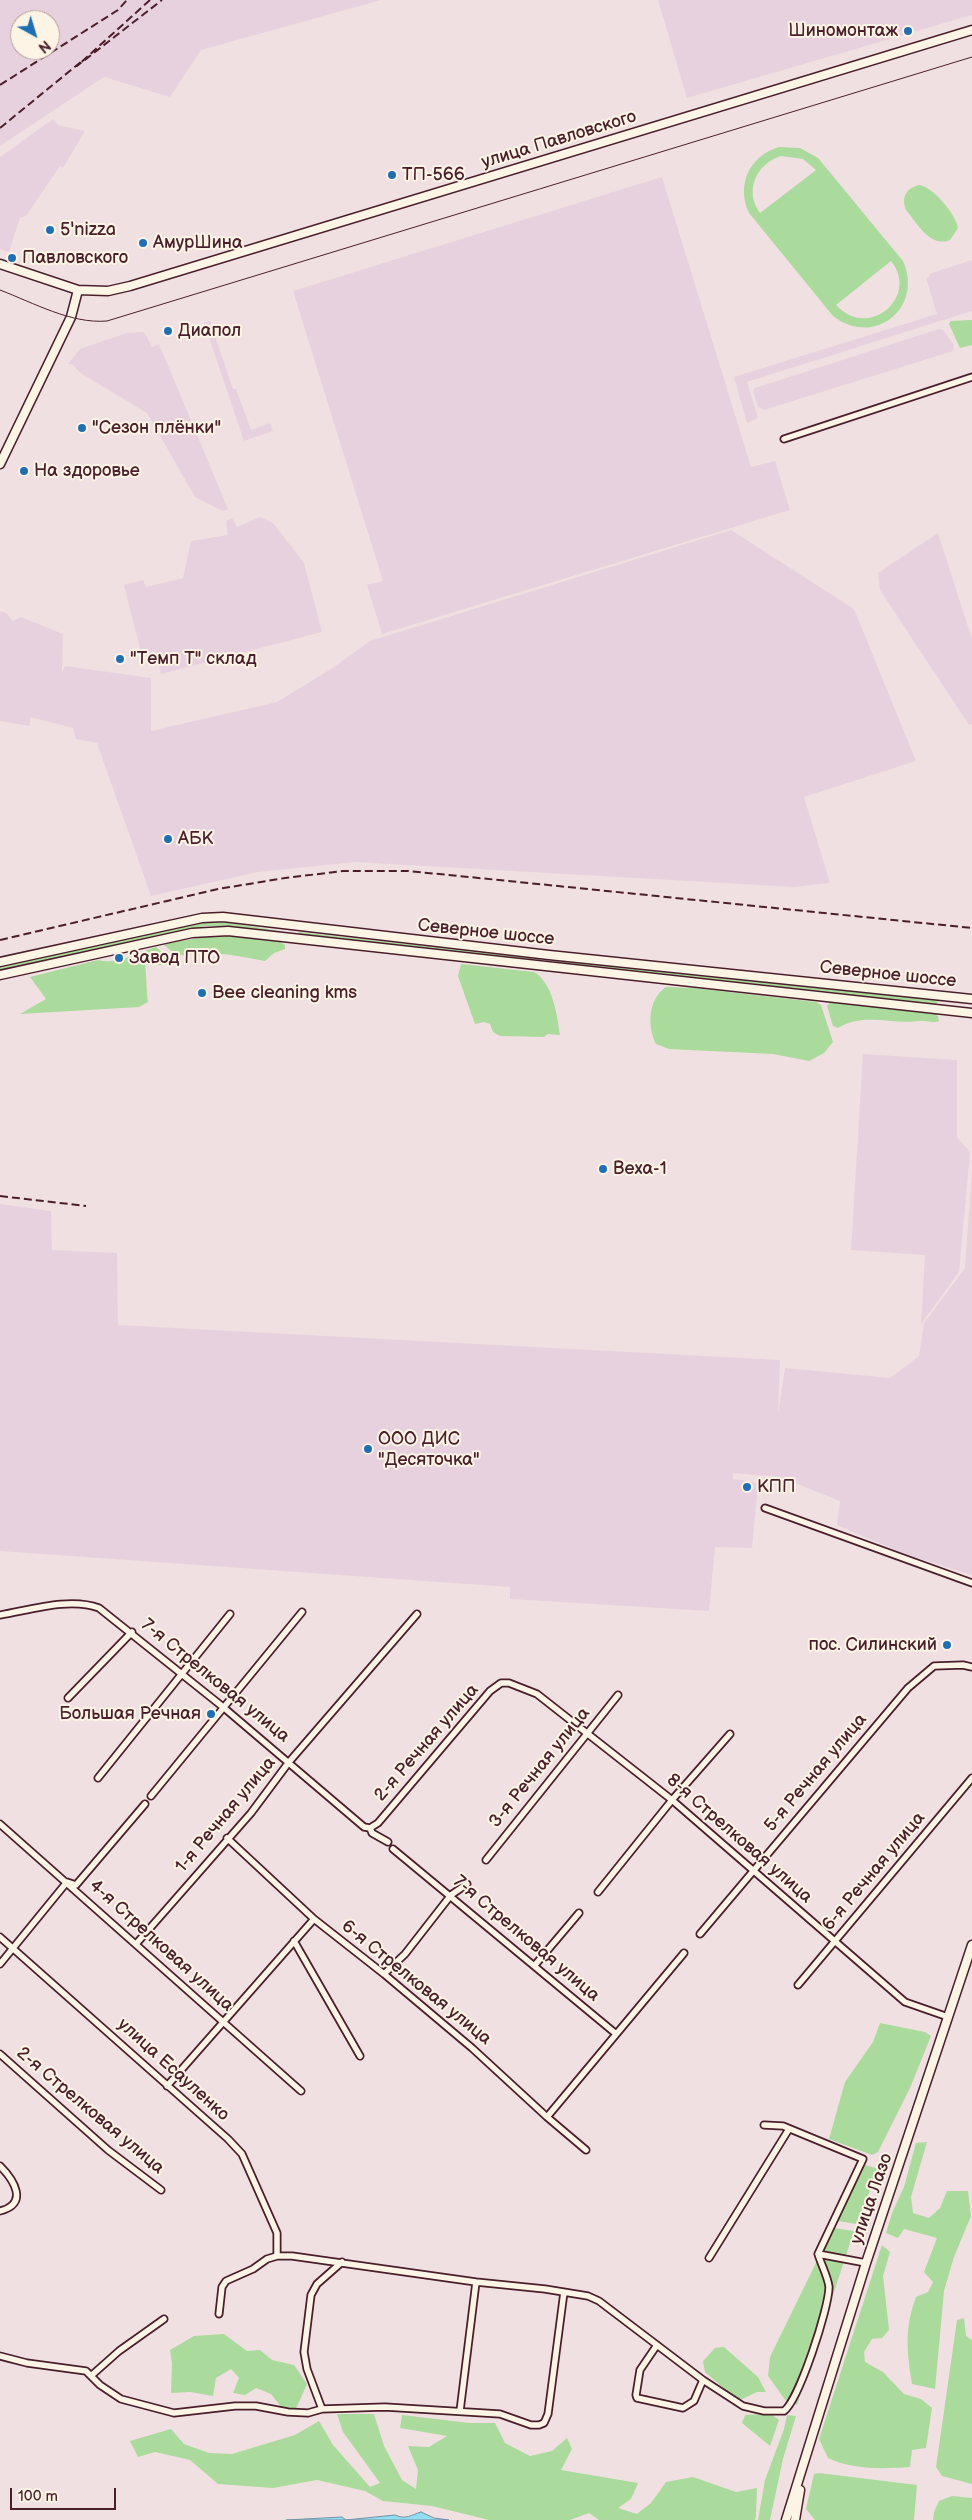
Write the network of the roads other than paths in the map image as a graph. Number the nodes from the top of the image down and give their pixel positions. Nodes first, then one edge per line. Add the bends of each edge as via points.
1 (972, 30) edge
2 (0, 264) edge
3 (78, 290) junction
4 (972, 377) edge
5 (784, 439) dead end
6 (0, 464) edge
7 (290, 926) junction
8 (289, 939) junction
9 (549, 955) junction
10 (0, 962) edge
11 (548, 967) junction
12 (0, 976) edge
13 (948, 996) junction
14 (972, 999) edge
15 (948, 1010) junction
16 (972, 1013) edge
17 (765, 1508) dead end
18 (972, 1583) edge
19 (302, 1612) dead end
20 (0, 1614) edge
21 (230, 1614) dead end
22 (418, 1614) dead end
23 (132, 1632) junction
24 (972, 1667) edge
25 (182, 1674) junction
26 (510, 1683) joint
27 (618, 1695) dead end
28 (68, 1698) dead end
29 (223, 1707) junction
30 (587, 1733) junction
31 (730, 1734) dead end
32 (290, 1762) junction
33 (98, 1778) dead end
34 (972, 1778) edge
35 (151, 1796) dead end
36 (672, 1800) junction
37 (145, 1804) dead end
38 (0, 1824) edge
39 (370, 1828) junction
40 (227, 1838) junction
41 (388, 1842) dead end
42 (393, 1849) dead end
43 (486, 1860) dead end
44 (753, 1870) junction
45 (67, 1882) junction
46 (467, 1884) dead end
47 (598, 1892) dead end
48 (451, 1895) junction
49 (580, 1913) dead end
50 (314, 1920) junction
51 (700, 1934) dead end
52 (0, 1937) edge
53 (294, 1941) junction
54 (835, 1942) junction
55 (136, 1944) junction
56 (972, 1945) edge
57 (13, 1948) junction
58 (684, 1953) dead end
59 (0, 1964) edge
60 (535, 1965) junction
61 (384, 1974) junction
62 (798, 1985) dead end
63 (948, 2017) junction
64 (223, 2021) junction
65 (615, 2033) junction
66 (0, 2054) edge
67 (360, 2056) dead end
68 (167, 2086) junction
69 (301, 2091) dead end
70 (547, 2117) junction
71 (764, 2125) dead end
72 (789, 2129) junction
73 (586, 2150) dead end
74 (0, 2166) edge
75 (161, 2190) dead end
76 (0, 2211) edge
77 (818, 2254) junction
78 (277, 2256) junction
79 (709, 2258) dead end
80 (342, 2262) junction
81 (866, 2263) junction
82 (476, 2282) junction
83 (564, 2292) junction
84 (219, 2314) dead end
85 (164, 2319) dead end
86 (657, 2345) junction
87 (0, 2356) edge
88 (92, 2375) junction
89 (703, 2380) junction
90 (322, 2409) junction
91 (460, 2411) junction
92 (805, 2463) junction
93 (786, 2520) edge
94 (795, 2520) edge

1 - 3 main road, улица Павловского via 130,286 108,291
2 - 3 main road, улица Павловского
3 - 6 main road via 71,317
4 - 5 street
7 - 8 main road
7 - 9 main road, Северное шоссе
7 - 10 main road, Северное шоссе via 223,917 202,918
8 - 11 main road, Северное шоссе
8 - 12 main road, Северное шоссе via 228,931 192,933
9 - 11 main road
9 - 13 main road, Северное шоссе
11 - 15 main road, Северное шоссе
13 - 14 main road, Северное шоссе
13 - 15 main road
15 - 16 main road, Северное шоссе
17 - 18 street
19 - 29 street
20 - 23 street, 7-я Стрелковая улица via 88,1603
21 - 25 street
22 - 32 street, 1-я Речная улица
23 - 25 street, 7-я Стрелковая улица
23 - 28 street
24 - 44 street, 5-я Речная улица via 934,1666 908,1688
25 - 29 street, 7-я Стрелковая улица
25 - 33 street
26 - 30 street, 8-я Стрелковая улица via 537,1694
26 - 39 street, 2-я Речная улица via 501,1683 490,1691 378,1824
27 - 30 street, 3-я Речная улица
29 - 32 street, 7-я Стрелковая улица
29 - 35 street
30 - 36 street, 8-я Стрелковая улица
30 - 43 street, 3-я Речная улица
31 - 36 street
32 - 39 street, 7-я Стрелковая улица via 364,1827
32 - 40 street, 1-я Речная улица via 251,1813
34 - 54 street, 6-я Речная улица
36 - 44 street, 8-я Стрелковая улица
36 - 47 street
37 - 45 street via 76,1885
38 - 45 street, 4-я Стрелковая улица
39 - 41 street, 7-я Стрелковая улица via 372,1833
40 - 50 street, 6-я Стрелковая улица
40 - 55 street, 1-я Речная улица
42 - 48 street, 7-я Стрелковая улица
44 - 51 street, 5-я Речная улица
44 - 54 street, 8-я Стрелковая улица
45 - 55 street, 4-я Стрелковая улица
45 - 57 street
46 - 48 street
48 - 60 street, 7-я Стрелковая улица
48 - 61 street via 405,1954
49 - 60 street
50 - 53 street
50 - 61 street, 6-я Стрелковая улица
52 - 57 street, улица Есауленко
53 - 64 street
53 - 67 street
54 - 62 street, 6-я Речная улица
54 - 63 street, 8-я Стрелковая улица via 905,2002
55 - 64 street, 4-я Стрелковая улица
56 - 63 main road, улица Лазо
57 - 59 street
57 - 68 street, улица Есауленко
58 - 65 street
60 - 65 street, 7-я Стрелковая улица
61 - 70 street, 6-я Стрелковая улица
63 - 81 main road, улица Лазо
64 - 68 street
64 - 69 street, 4-я Стрелковая улица
65 - 70 street
66 - 75 street, 2-я Стрелковая улица via 108,2150
68 - 78 street, улица Есауленко via 242,2154 277,2233
70 - 73 street, 6-я Стрелковая улица
71 - 72 street
72 - 77 street via 863,2159
72 - 79 street
74 - 76 street via 16,2187 16,2203
77 - 81 street
77 - 89 street via 829,2287 799,2390 788,2409 764,2411 743,2406
78 - 80 street
78 - 84 street via 226,2281 222,2287
80 - 82 street
80 - 90 street via 321,2279 311,2295 304,2352
81 - 92 main road, улица Лазо
82 - 83 street
82 - 91 street
83 - 86 street via 598,2301
83 - 91 street via 548,2414 544,2422 531,2425 500,2414
85 - 88 street
86 - 89 street
86 - 89 street via 640,2370 638,2398 683,2408 694,2401
87 - 88 street via 26,2363 79,2369
88 - 90 street via 100,2385 121,2399 174,2413 242,2406 302,2413
90 - 91 street via 384,2407
92 - 93 main road, улица Лазо
92 - 94 main road, улица Лазо

